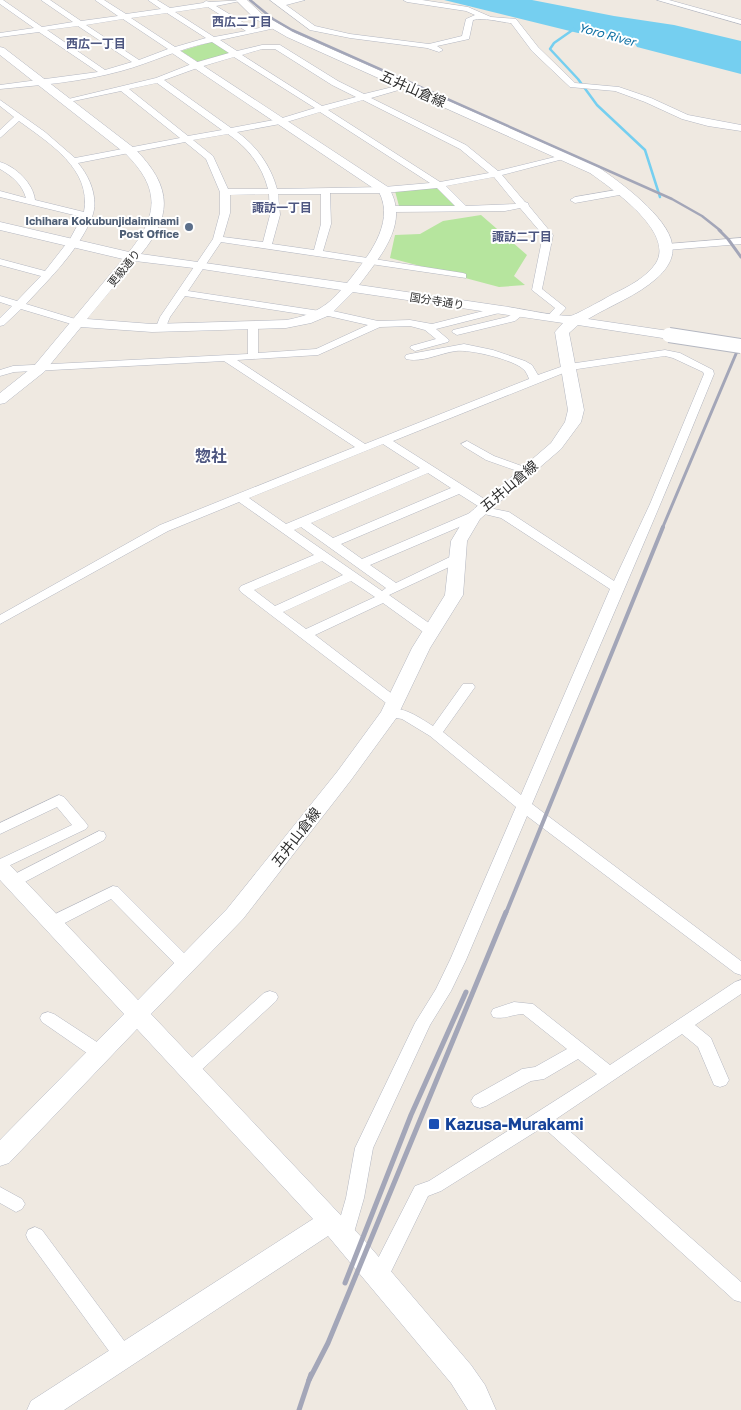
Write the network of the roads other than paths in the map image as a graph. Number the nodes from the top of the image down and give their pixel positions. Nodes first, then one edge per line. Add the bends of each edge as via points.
1 (46, 0) edge
2 (100, 0) edge
3 (152, 0) edge
4 (200, 0) edge
5 (241, 0) edge
6 (301, 0) edge
7 (407, 0) edge
8 (661, 0) edge
9 (0, 1) edge
10 (276, 2) edge
11 (209, 5) junction
12 (169, 11) junction
13 (480, 16) junction
14 (125, 17) junction
15 (741, 22) edge
16 (80, 23) junction
17 (276, 27) junction
18 (337, 27) dead end
19 (40, 29) junction
20 (320, 30) junction
21 (252, 31) junction
22 (0, 35) edge
23 (214, 39) junction
24 (429, 46) junction
25 (174, 49) junction
26 (0, 50) edge
27 (399, 51) dead end
28 (234, 54) junction
29 (138, 63) junction
30 (197, 65) junction
31 (104, 73) junction
32 (158, 80) junction
33 (40, 83) junction
34 (406, 86) junction
35 (0, 87) edge
36 (124, 89) junction
37 (364, 98) junction
38 (64, 101) junction
39 (0, 102) edge
40 (322, 110) junction
41 (18, 117) junction
42 (280, 121) junction
43 (741, 128) edge
44 (230, 131) junction
45 (0, 135) edge
46 (187, 140) junction
47 (130, 151) junction
48 (564, 156) junction
49 (73, 161) junction
50 (0, 165) edge
51 (496, 174) junction
52 (439, 185) junction
53 (325, 190) junction
54 (384, 190) junction
55 (273, 191) junction
56 (225, 192) junction
57 (622, 192) junction
58 (0, 194) edge
59 (575, 200) dead end
60 (31, 202) junction
61 (524, 205) junction
62 (464, 209) junction
63 (392, 210) junction
64 (88, 216) junction
65 (0, 226) edge
66 (218, 238) junction
67 (741, 241) edge
68 (71, 245) junction
69 (267, 245) junction
70 (667, 246) junction
71 (318, 252) junction
72 (133, 257) junction
73 (369, 260) junction
74 (0, 262) edge
75 (202, 265) junction
76 (46, 274) junction
77 (463, 276) dead end
78 (349, 288) junction
79 (182, 293) junction
80 (0, 299) edge
81 (21, 305) junction
82 (499, 310) junction
83 (322, 313) junction
84 (520, 313) junction
85 (551, 318) junction
86 (573, 321) junction
87 (0, 323) edge
88 (78, 323) junction
89 (378, 324) junction
90 (253, 326) junction
91 (162, 327) junction
92 (428, 327) junction
93 (457, 332) dead end
94 (669, 336) joint
95 (741, 346) edge
96 (253, 357) junction
97 (228, 359) junction
98 (569, 367) junction
99 (39, 369) junction
100 (0, 372) edge
101 (536, 381) junction
102 (0, 400) edge
103 (384, 440) junction
104 (467, 444) dead end
105 (364, 448) junction
106 (428, 469) junction
107 (526, 471) junction
108 (460, 489) junction
109 (240, 498) junction
110 (480, 510) junction
111 (302, 522) junction
112 (285, 529) junction
113 (332, 543) junction
114 (323, 556) junction
115 (458, 558) junction
116 (361, 564) junction
117 (352, 576) junction
118 (395, 588) junction
119 (617, 588) junction
120 (382, 597) junction
121 (274, 611) junction
122 (0, 620) edge
123 (431, 631) junction
124 (304, 635) junction
125 (468, 687) dead end
126 (393, 708) junction
127 (434, 733) junction
128 (525, 807) junction
129 (0, 828) edge
130 (98, 836) dead end
131 (5, 871) edge
132 (52, 923) junction
133 (185, 964) junction
134 (741, 969) edge
135 (741, 986) edge
136 (270, 997) dead end
137 (138, 1013) junction
138 (499, 1013) dead end
139 (48, 1018) dead end
140 (683, 1025) junction
141 (579, 1050) junction
142 (100, 1053) junction
143 (190, 1070) junction
144 (609, 1074) junction
145 (720, 1080) dead end
146 (480, 1102) dead end
147 (544, 1118) junction
148 (0, 1156) edge
149 (0, 1194) edge
150 (16, 1204) dead end
151 (337, 1229) junction
152 (35, 1235) dead end
153 (379, 1276) junction
154 (741, 1294) edge
155 (124, 1356) junction
156 (41, 1410) edge
157 (482, 1410) edge

1 - 16 street
2 - 14 street
3 - 12 street
4 - 11 street
5 - 11 street
5 - 17 street, 五井山倉線
6 - 10 street
7 - 13 street via 468,9
8 - 15 street
9 - 19 street
10 - 20 street
11 - 12 street
11 - 21 street
12 - 14 street
12 - 23 street
13 - 24 street via 470,20 466,37
13 - 43 street via 513,22 535,49 573,85 616,89 690,119
14 - 16 street
14 - 25 street
16 - 19 street
16 - 29 street
17 - 21 street
17 - 34 street, 五井山倉線
18 - 20 street
19 - 22 street
19 - 31 street
20 - 24 street
21 - 23 street
23 - 25 street
23 - 28 street
24 - 27 street via 439,51
25 - 29 street
25 - 30 street
26 - 33 street, 更級通り
28 - 30 street
28 - 37 street via 277,47
28 - 40 street
29 - 31 street
30 - 32 street
30 - 42 street
31 - 33 street
32 - 36 street
32 - 44 street
33 - 35 street
33 - 38 street, 更級通り
34 - 37 street
34 - 48 street, 五井山倉線
36 - 38 street
36 - 46 street
37 - 40 street
37 - 51 street via 463,147
38 - 47 street, 更級通り
39 - 41 street
40 - 42 street
40 - 52 street
41 - 45 street
41 - 49 street
42 - 44 street
42 - 54 street
44 - 46 street
44 - 55 street via 256,153
46 - 47 street
46 - 56 street via 210,158
47 - 49 street
47 - 72 street, 更級通り via 156,186 158,210 148,237
48 - 51 street
48 - 57 street, 五井山倉線 via 594,170
49 - 64 street via 89,188
50 - 60 street via 23,182
51 - 52 street
51 - 61 street
52 - 54 street
52 - 62 street
53 - 54 street
53 - 55 street
53 - 71 street via 326,224
54 - 63 street
55 - 56 street
55 - 69 street via 275,214
56 - 66 street via 225,213
57 - 59 street
57 - 70 street, 五井山倉線 via 658,225
58 - 60 street
60 - 64 street
61 - 62 street
61 - 85 street via 548,235 537,290 561,308
62 - 63 street
63 - 73 street via 388,229
64 - 68 street
65 - 68 street, 国分寺通り
66 - 69 street
66 - 75 street
67 - 70 street
68 - 72 street, 国分寺通り
68 - 76 street
69 - 71 street
70 - 86 street via 663,264 651,276
71 - 73 street
72 - 75 street, 国分寺通り
72 - 88 street, 更級通り
73 - 77 street
73 - 78 street
74 - 76 street
75 - 78 street, 国分寺通り
75 - 79 street
76 - 81 street
78 - 82 street, 国分寺通り
78 - 83 street via 337,304
79 - 83 street
79 - 91 street
80 - 81 street
81 - 87 street
81 - 88 street
82 - 84 street, 国分寺通り
82 - 92 street
83 - 89 street
83 - 90 street via 292,324
84 - 85 street, 国分寺通り
84 - 93 street via 511,319
85 - 86 street, 国分寺通り
86 - 94 street, 国分寺通り
86 - 98 street, 五井山倉線 via 562,332
88 - 91 street
88 - 99 street, 更級通り
89 - 92 street via 410,323
89 - 96 street via 318,352
90 - 91 street
90 - 96 street
92 - 101 street via 444,340 412,352 424,356 469,348 521,363 528,367
94 - 95 street, 国分寺通り, bridge
96 - 97 street
97 - 99 street
97 - 105 street
98 - 101 street
98 - 107 street, 五井山倉線 via 576,410 573,422 556,446
98 - 119 street via 665,353 676,355 708,370 710,374
99 - 100 street
99 - 102 street, 更級通り
101 - 103 street
103 - 105 street
103 - 106 street
104 - 107 street via 490,458
105 - 109 street
106 - 108 street
106 - 111 street
107 - 110 street, 五井山倉線
108 - 110 street
108 - 113 street
109 - 112 street
109 - 122 street via 164,528
110 - 115 street, 五井山倉線 via 459,541
110 - 116 street
110 - 119 street via 505,515
111 - 112 street
111 - 113 street
112 - 114 street
113 - 116 street
114 - 117 street
114 - 121 street via 245,589
115 - 118 street
115 - 123 street, 五井山倉線 via 454,594
116 - 118 street
117 - 120 street
117 - 121 street
118 - 120 street
119 - 128 street
120 - 123 street
120 - 124 street
121 - 124 street
123 - 126 street, 五井山倉線
124 - 126 street
125 - 127 street
126 - 127 street
126 - 133 street, 五井山倉線 via 344,776 235,914
127 - 128 street
128 - 134 street
128 - 151 street via 458,960 423,1023 364,1148 355,1198
129 - 131 street via 59,800 81,826
130 - 131 street
131 - 132 street
132 - 133 street via 113,891
132 - 137 street
133 - 137 street, 五井山倉線
135 - 140 street
136 - 143 street
137 - 142 street, 五井山倉線
137 - 143 street
138 - 141 street via 528,1008
139 - 142 street
140 - 144 street
140 - 145 street via 705,1043
141 - 144 street
141 - 146 street
142 - 148 street, 五井山倉線
143 - 151 street
144 - 147 street
147 - 153 street via 436,1186 420,1191
147 - 154 street
149 - 150 street
151 - 153 street
151 - 155 street
152 - 155 street
153 - 157 street via 461,1374
155 - 156 street

